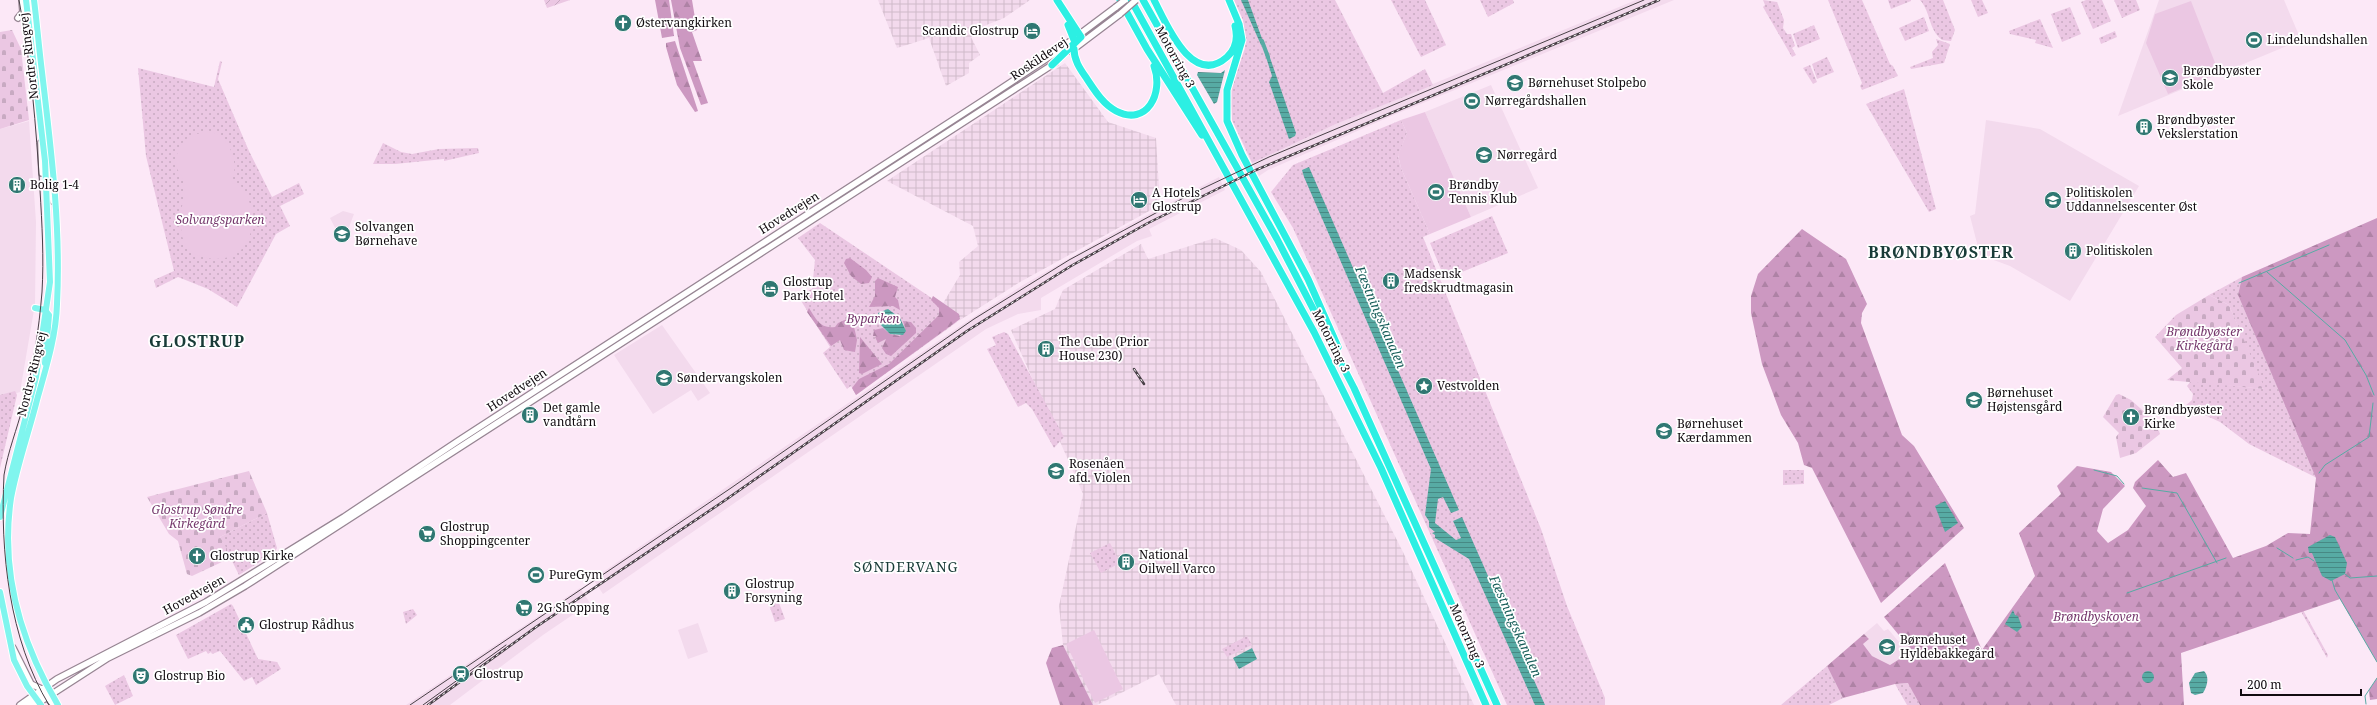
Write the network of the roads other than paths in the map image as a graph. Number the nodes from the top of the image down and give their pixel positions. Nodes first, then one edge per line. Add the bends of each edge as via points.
1 (22, 0) edge
2 (26, 0) edge
3 (34, 0) edge
4 (1052, 0) edge
5 (1057, 0) edge
6 (1120, 0) edge
7 (1125, 0) edge
8 (1131, 0) edge
9 (1136, 0) edge
10 (1143, 0) edge
11 (1154, 0) edge
12 (1224, 0) edge
13 (1229, 0) edge
14 (28, 16) junction
15 (18, 18) dead end
16 (1081, 35) junction
17 (1074, 40) junction
18 (1074, 49) junction
19 (1147, 49) junction
20 (1052, 65) junction
21 (41, 70) junction
22 (1018, 78) joint
23 (949, 132) joint
24 (1217, 154) junction
25 (43, 173) junction
26 (55, 207) junction
27 (49, 251) junction
28 (47, 311) junction
29 (605, 346) junction
30 (573, 374) junction
31 (43, 376) junction
32 (1354, 388) junction
33 (0, 516) edge
34 (0, 592) edge
35 (8, 634) junction
36 (46, 692) junction
37 (37, 701) edge
38 (20, 705) edge
39 (28, 705) edge
40 (54, 705) edge
41 (58, 705) edge
42 (1486, 705) edge
43 (1497, 705) edge

1 - 15 main road via 23,12
2 - 14 main road, Nordre Ringvej
3 - 21 main road, Nordre Ringvej
4 - 17 highway via 1072,31
5 - 16 highway
6 - 19 highway
7 - 16 main road, Roskildevej, bridge
8 - 24 highway, Motorring 3
9 - 18 main road, Roskildevej, bridge
10 - 32 highway, Motorring 3 via 1277,239
11 - 12 highway via 1188,56 1194,62 1211,64 1227,57 1235,45 1235,28
13 - 32 highway via 1239,24 1242,40 1227,90 1227,121 1242,155 1308,279
14 - 21 main road
14 - 25 main road, Nordre Ringvej via 42,128
16 - 17 main road, Roskildevej
16 - 20 highway via 1079,40
17 - 22 main road, Roskildevej
18 - 19 highway via 1075,60 1098,95 1116,111 1133,114 1150,106 1158,92 1158,77
18 - 20 main road, Roskildevej
19 - 24 highway via 1198,130
20 - 23 main road, Roskildevej
21 - 26 main road, Nordre Ringvej
22 - 29 main road, Hovedvejen
23 - 30 main road, Hovedvejen
24 - 42 highway, Motorring 3 via 1291,287 1341,386 1381,468
25 - 26 main road via 49,175
25 - 27 main road, Nordre Ringvej
26 - 31 main road, Nordre Ringvej via 57,306 52,347
27 - 28 main road, Nordre Ringvej via 50,282
27 - 28 main road via 44,302 36,308
28 - 31 main road via 50,322
28 - 33 main road, Nordre Ringvej via 36,377
29 - 30 main road via 574,370
29 - 36 main road, Hovedvejen via 234,586 101,656
30 - 36 main road, Hovedvejen via 239,590 200,613
31 - 36 main road, Nordre Ringvej via 11,498 7,546 9,580 16,613
32 - 43 highway, Motorring 3
34 - 35 main road
35 - 36 main road via 30,684
35 - 37 main road via 18,668
36 - 37 main road, Hovedvejen
36 - 37 main road, Hovedvejen
36 - 40 main road
36 - 41 main road, Nordre Ringvej
37 - 38 main road, Hovedvejen
37 - 39 main road

